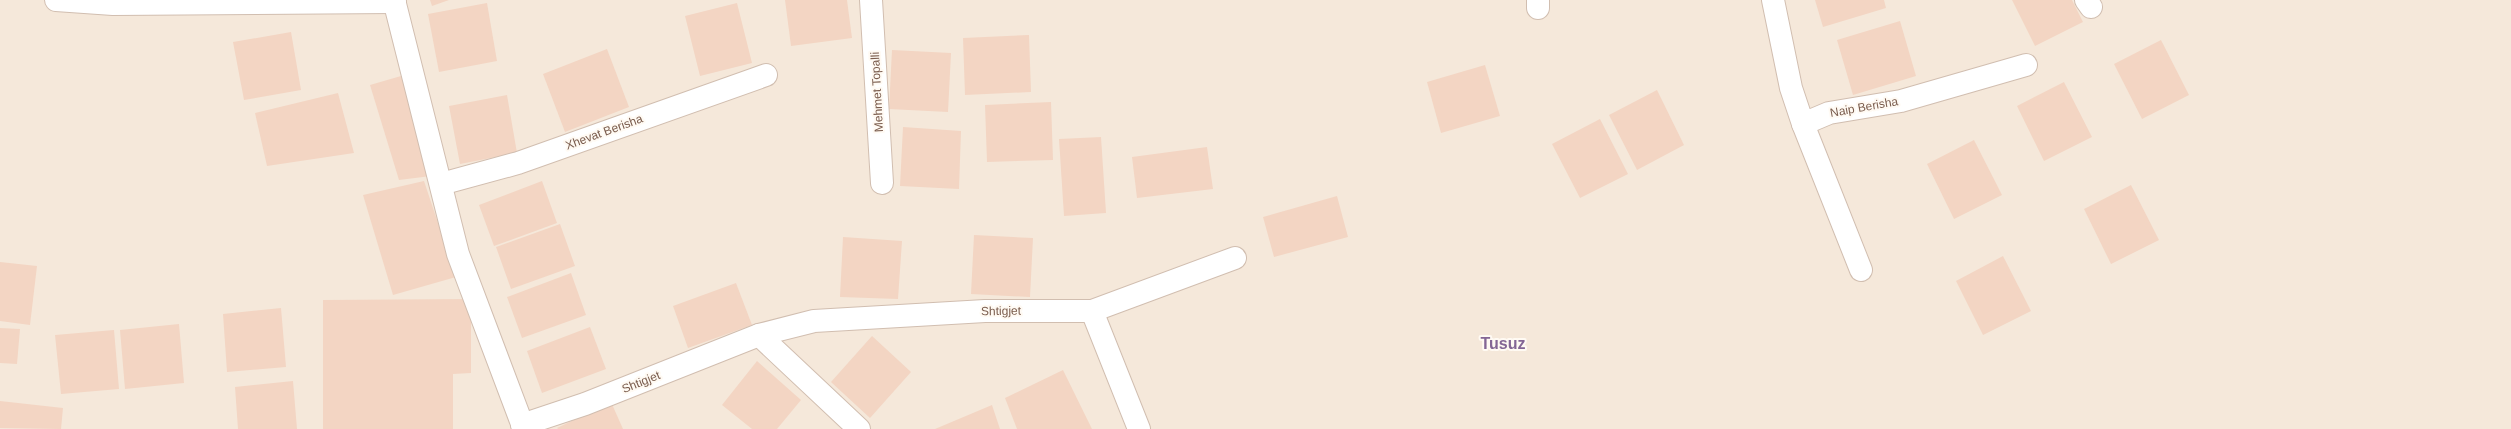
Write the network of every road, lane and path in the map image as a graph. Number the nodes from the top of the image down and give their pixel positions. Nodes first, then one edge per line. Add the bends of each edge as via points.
1 (56, 0) edge
2 (871, 0) edge
3 (1773, 0) edge
4 (395, 1) edge
5 (2026, 65) dead end
6 (766, 75) dead end
7 (1804, 124) junction
8 (882, 183) dead end
9 (441, 184) junction
10 (1236, 258) dead end
11 (1861, 270) dead end
12 (1092, 311) junction
13 (759, 335) junction
14 (523, 427) edge
15 (859, 429) edge
16 (1139, 429) edge

1 - 4 street via 113,4
2 - 8 street, Mehmet Topalli
3 - 7 street via 1791,88
4 - 9 street
5 - 7 street, Naip Berisha via 1901,101 1829,113
6 - 9 street, Xhevat Berisha via 518,163
7 - 11 street
9 - 14 street via 458,254
10 - 12 street, Shtigjet
12 - 13 street, Shtigjet via 985,311 814,321
12 - 16 street
13 - 14 street, Shtigjet
13 - 15 street

